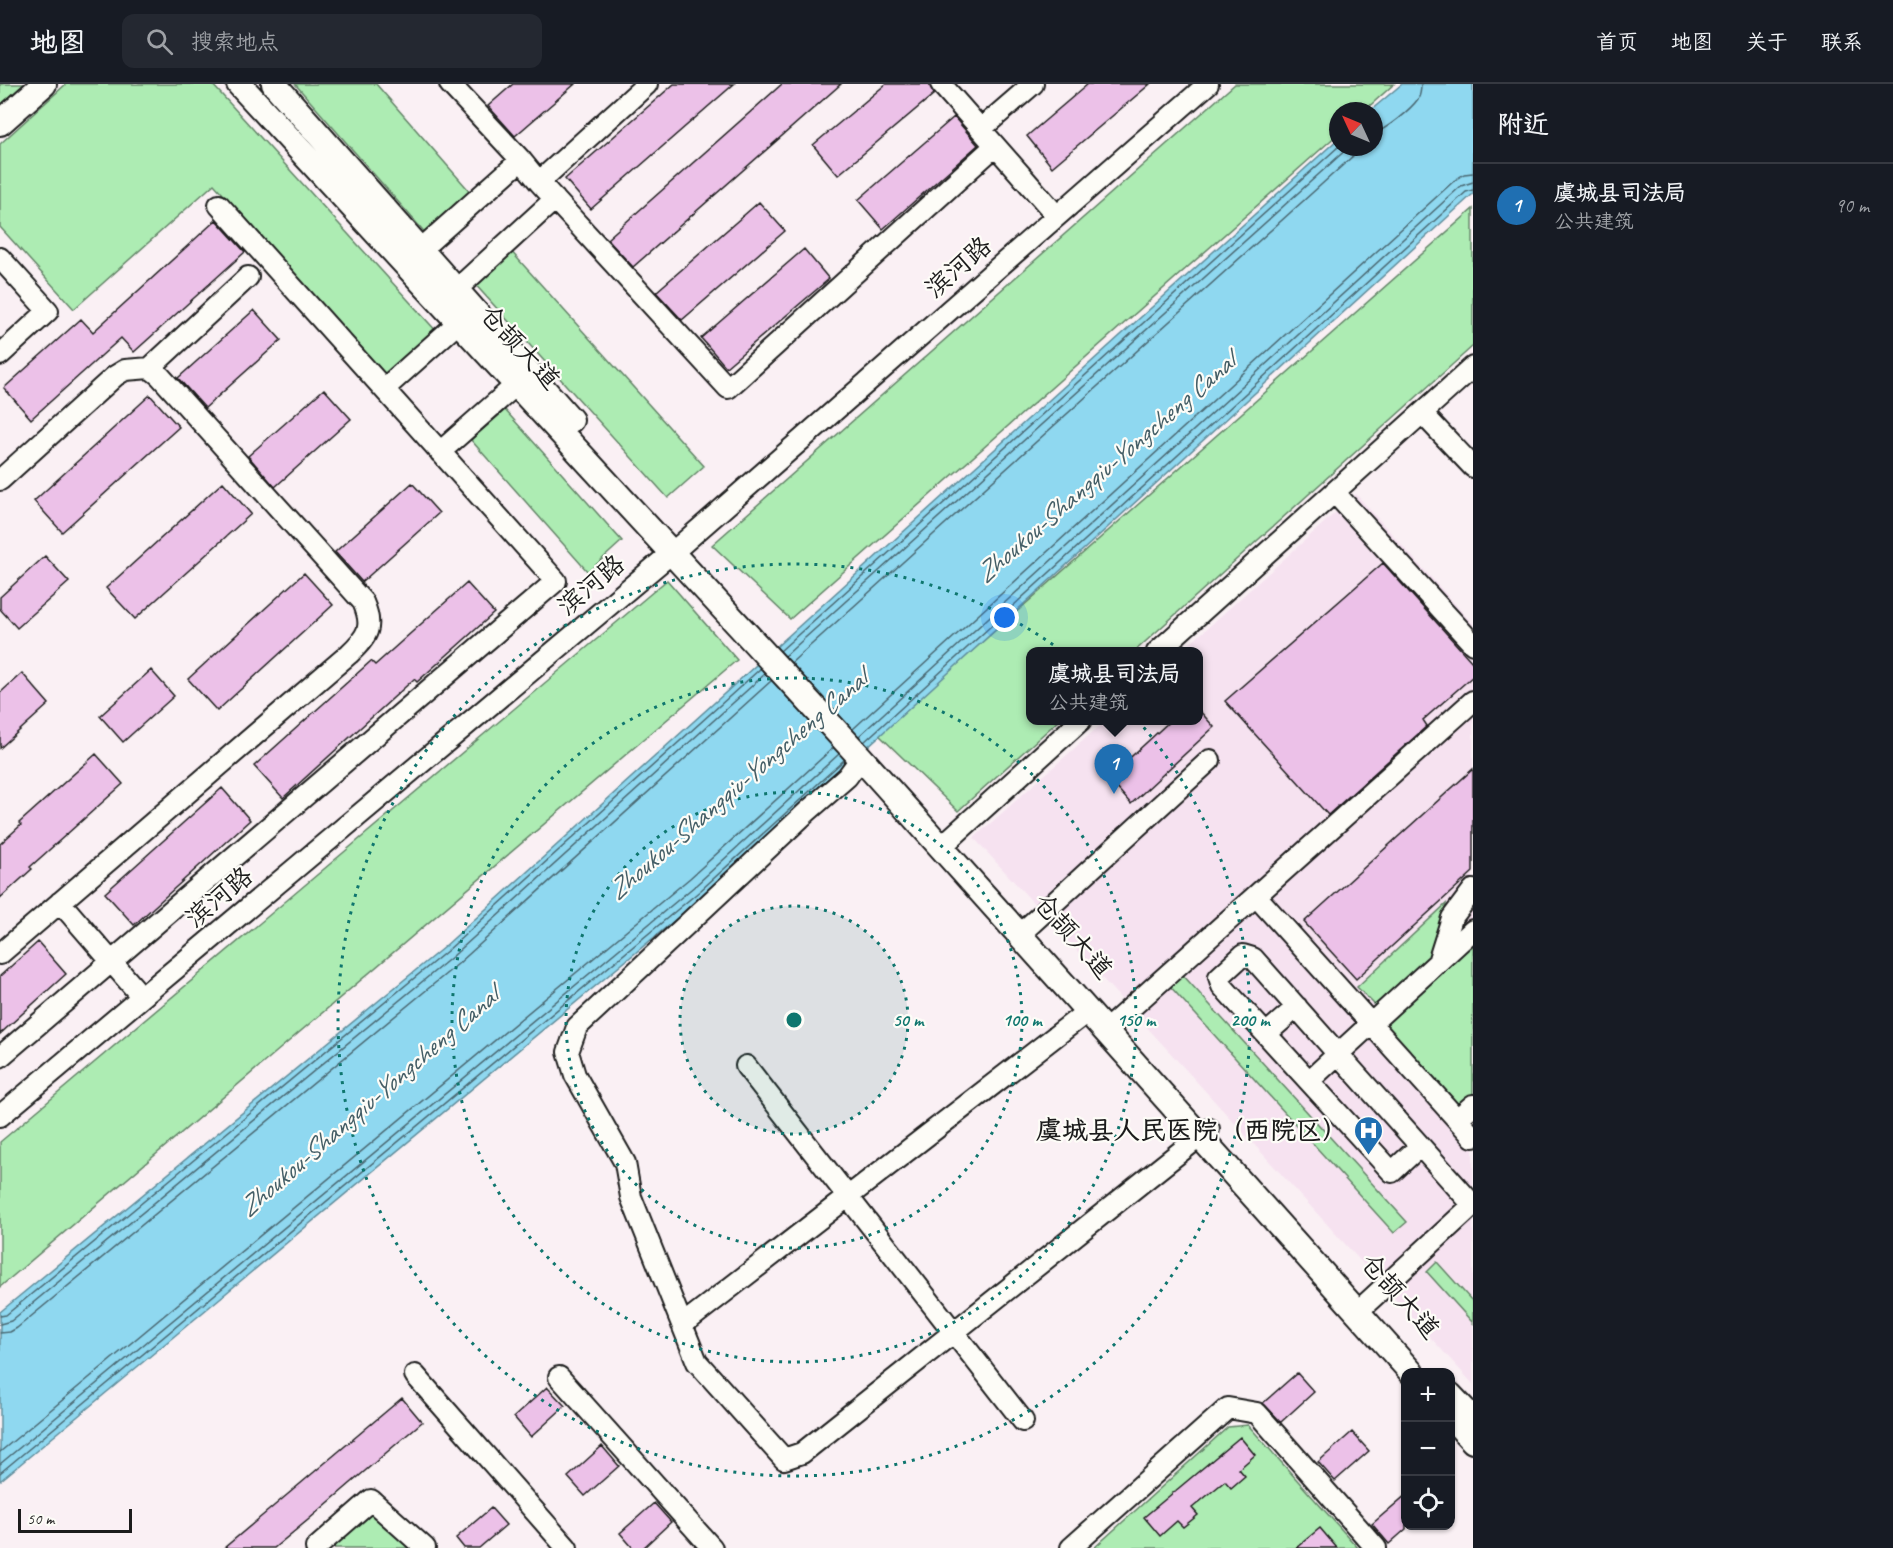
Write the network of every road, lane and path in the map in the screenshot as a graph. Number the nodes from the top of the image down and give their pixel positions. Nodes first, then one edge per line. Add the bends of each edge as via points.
1 (44, 84) edge
2 (239, 84) edge
3 (274, 84) edge
4 (450, 84) edge
5 (647, 84) edge
6 (941, 84) edge
7 (1033, 84) edge
8 (1208, 84) edge
9 (0, 123) edge
10 (981, 129) junction
11 (996, 146) junction
12 (521, 160) junction
13 (539, 182) junction
14 (555, 199) junction
15 (219, 205) dead end
16 (1057, 216) junction
17 (413, 257) junction
18 (0, 258) edge
19 (248, 277) dead end
20 (449, 297) junction
21 (466, 316) junction
22 (0, 354) edge
23 (1473, 367) edge
24 (150, 368) junction
25 (523, 379) junction
26 (384, 389) junction
27 (1422, 413) junction
28 (440, 452) junction
29 (1473, 467) edge
30 (0, 480) edge
31 (1334, 492) junction
32 (676, 549) junction
33 (1473, 644) edge
34 (1161, 647) edge
35 (1473, 701) edge
36 (1075, 725) edge
37 (864, 755) junction
38 (1209, 760) dead end
39 (944, 844) junction
40 (1473, 890) edge
41 (1256, 896) junction
42 (60, 902) junction
43 (1473, 930) edge
44 (1023, 931) junction
45 (0, 954) edge
46 (111, 962) junction
47 (1438, 962) junction
48 (142, 997) junction
49 (1297, 1007) junction
50 (1088, 1011) junction
51 (1371, 1023) junction
52 (1110, 1027) junction
53 (1266, 1034) junction
54 (1338, 1054) junction
55 (0, 1057) edge
56 (746, 1066) dead end
57 (1309, 1081) junction
58 (1473, 1105) edge
59 (0, 1116) edge
60 (1457, 1119) junction
61 (1204, 1132) junction
62 (1473, 1137) edge
63 (1420, 1146) junction
64 (848, 1197) junction
65 (1473, 1205) edge
66 (1362, 1307) junction
67 (682, 1325) junction
68 (953, 1332) junction
69 (1408, 1368) edge
70 (1427, 1368) edge
71 (415, 1374) dead end
72 (559, 1377) dead end
73 (1455, 1400) edge
74 (1473, 1419) edge
75 (1023, 1421) dead end
76 (1455, 1421) edge
77 (1473, 1441) edge
78 (704, 1545) edge
79 (316, 1548) edge
80 (425, 1548) edge
81 (567, 1548) edge
82 (1071, 1548) edge
83 (1376, 1548) edge

1 - 9 main road
2 - 17 main road, 仓颉大道
3 - 17 main road, 仓颉大道
4 - 12 street
5 - 13 street
6 - 10 street
7 - 10 street
8 - 16 street, 滨河路
10 - 11 street
11 - 14 street via 728,388
11 - 16 street
12 - 13 street
12 - 17 street
13 - 14 street
14 - 20 street
15 - 26 street
16 - 32 street, 滨河路
17 - 20 main road, 仓颉大道
18 - 22 street via 48,311
19 - 24 street
20 - 21 main road, 仓颉大道
21 - 25 main road, 仓颉大道
21 - 26 street
23 - 27 street
24 - 30 street via 125,370 116,376
24 - 42 street via 363,602 369,628 349,654
25 - 28 street
25 - 32 main road, 仓颉大道
26 - 28 street
27 - 29 street
27 - 31 street
28 - 46 street via 556,581
31 - 33 street
31 - 34 street
32 - 37 main road, 仓颉大道
32 - 48 street, 滨河路
35 - 41 street
36 - 39 street
37 - 39 main road, 仓颉大道
37 - 67 street via 847,777 577,1028 568,1052 574,1075 625,1163 631,1197
38 - 44 street
39 - 44 main road, 仓颉大道
40 - 47 street via 1452,918
41 - 51 street
41 - 52 street
42 - 45 street
42 - 46 street
43 - 47 street
44 - 50 main road, 仓颉大道
44 - 52 main road, 仓颉大道
46 - 48 street
46 - 55 street
47 - 51 street
48 - 59 street, 滨河路
49 - 53 street
49 - 53 street via 1253,958 1243,955 1219,977 1222,986
49 - 54 street
50 - 52 main road, 仓颉大道
50 - 64 street
51 - 54 street
51 - 60 street
52 - 61 main road, 仓颉大道
53 - 57 street
54 - 57 street
54 - 63 street
56 - 64 street
57 - 63 street via 1392,1172
58 - 60 street
60 - 62 street
61 - 66 main road, 仓颉大道
61 - 68 street
63 - 65 street
64 - 67 street
64 - 68 street
65 - 66 street
66 - 69 main road, 仓颉大道
66 - 70 main road, 仓颉大道
67 - 68 street via 697,1362 784,1460 802,1453
68 - 75 street
71 - 81 street
72 - 78 street
73 - 74 main road
76 - 77 main road
79 - 80 street via 371,1500
82 - 83 street via 1228,1408 1257,1413

